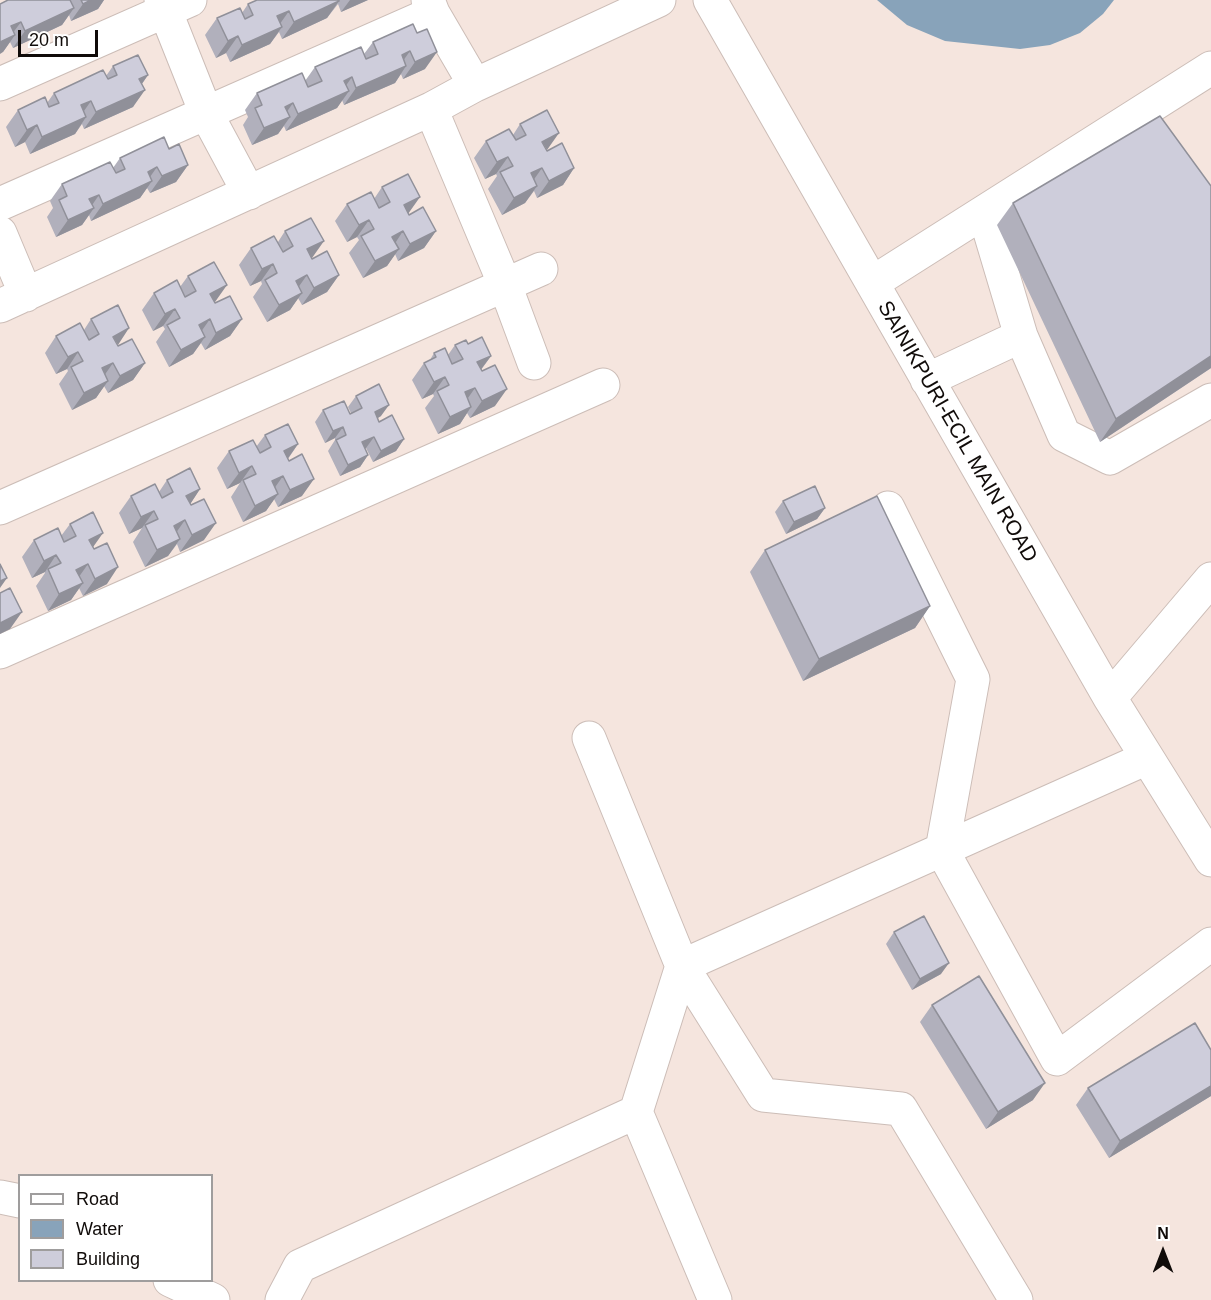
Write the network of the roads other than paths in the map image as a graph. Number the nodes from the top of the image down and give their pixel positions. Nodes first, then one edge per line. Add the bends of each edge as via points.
1 (659, 0) edge
2 (710, 0) edge
3 (172, 3) edge
4 (430, 6) edge
5 (1211, 68) edge
6 (0, 84) edge
7 (475, 85) junction
8 (431, 109) junction
9 (1145, 110) junction
10 (206, 113) junction
11 (1165, 136) edge
12 (249, 193) junction
13 (0, 204) edge
14 (984, 212) junction
15 (0, 233) edge
16 (541, 269) dead end
17 (872, 283) junction
18 (505, 285) junction
19 (13, 301) edge
20 (1021, 336) junction
21 (534, 363) dead end
22 (927, 380) junction
23 (603, 385) dead end
24 (1211, 400) edge
25 (0, 508) edge
26 (888, 508) dead end
27 (1211, 579) edge
28 (0, 652) edge
29 (1110, 698) junction
30 (589, 738) dead end
31 (1147, 758) junction
32 (942, 850) junction
33 (1211, 860) edge
34 (1211, 944) edge
35 (682, 966) junction
36 (636, 1112) junction
37 (0, 1197) edge
38 (18, 1201) edge
39 (173, 1282) edge
40 (213, 1300) edge
41 (282, 1300) edge
42 (715, 1300) edge
43 (1016, 1300) edge

1 - 7 street
2 - 17 street, SAINIKPURI-ECIL MAIN ROAD
3 - 6 street
3 - 10 street
4 - 7 street
4 - 10 street
5 - 9 street
7 - 8 street
8 - 12 street
8 - 18 street
9 - 11 street
9 - 14 street
10 - 12 street
10 - 13 street
12 - 19 street
14 - 17 street
14 - 20 street
15 - 19 street
16 - 18 street
17 - 22 street, SAINIKPURI-ECIL MAIN ROAD
18 - 21 street
18 - 25 street
20 - 22 street
20 - 24 street via 1064,435 1110,458
22 - 29 street, SAINIKPURI-ECIL MAIN ROAD
23 - 28 street
26 - 32 street via 973,679
27 - 29 street
29 - 31 street, SAINIKPURI-ECIL MAIN ROAD
30 - 35 street
31 - 32 street
31 - 33 street, SAINIKPURI-ECIL MAIN ROAD
32 - 34 street via 1057,1059
32 - 35 street
35 - 36 street
35 - 43 street via 763,1095 901,1109
36 - 41 street via 300,1266
36 - 42 street
37 - 38 street
39 - 40 street

